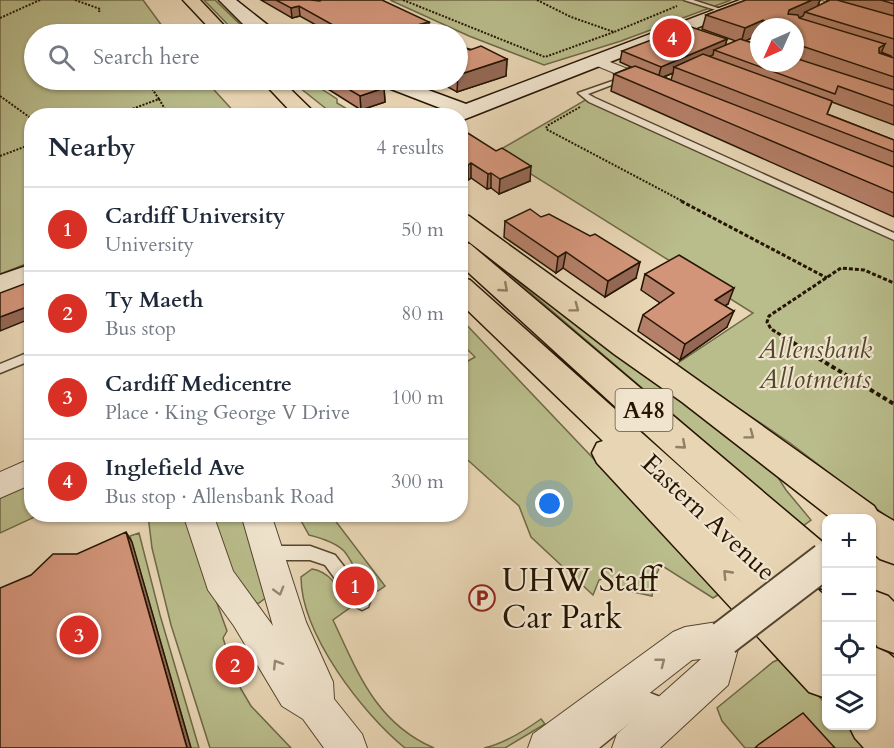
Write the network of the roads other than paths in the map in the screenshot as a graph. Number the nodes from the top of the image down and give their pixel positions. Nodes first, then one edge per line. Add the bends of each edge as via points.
1 (172, 0) edge
2 (191, 0) edge
3 (227, 0) edge
4 (753, 0) edge
5 (806, 0) edge
6 (689, 1) edge
7 (724, 11) junction
8 (193, 24) edge
9 (214, 24) edge
10 (255, 24) edge
11 (894, 26) edge
12 (679, 28) junction
13 (706, 37) edge
14 (595, 60) junction
15 (633, 75) junction
16 (661, 85) edge
17 (265, 90) edge
18 (272, 90) edge
19 (408, 90) edge
20 (275, 108) edge
21 (299, 108) edge
22 (449, 108) edge
23 (468, 110) edge
24 (468, 228) edge
25 (894, 237) edge
26 (468, 257) edge
27 (24, 276) edge
28 (0, 285) edge
29 (468, 293) edge
30 (493, 316) junction
31 (24, 358) edge
32 (0, 369) edge
33 (24, 474) edge
34 (0, 486) edge
35 (853, 514) edge
36 (201, 522) edge
37 (258, 522) edge
38 (876, 531) edge
39 (894, 546) edge
40 (268, 554) junction
41 (822, 563) edge
42 (822, 568) edge
43 (362, 602) dead end
44 (876, 615) edge
45 (822, 622) edge
46 (894, 631) edge
47 (724, 638) junction
48 (822, 671) edge
49 (876, 673) edge
50 (894, 690) edge
51 (316, 706) junction
52 (671, 710) junction
53 (876, 725) edge
54 (894, 744) edge
55 (348, 748) edge
56 (547, 748) edge
57 (584, 748) edge
58 (631, 748) edge

1 - 8 highway
2 - 9 highway
3 - 10 street
4 - 7 street
5 - 11 street
6 - 7 lane
7 - 12 street
12 - 13 street
12 - 14 street
14 - 15 street
14 - 23 street
15 - 16 street
15 - 25 lane via 582,93
17 - 20 highway
18 - 21 highway
19 - 22 street
24 -> 35 highway
26 -> 42 highway, Eastern Avenue / A48
27 - 28 street
29 - 30 highway, Eastern Avenue / A48
30 - 45 highway, Eastern Avenue / A48
48 -> 30 highway via 525,364
31 - 32 lane
33 - 34 street
51 -> 36 street via 295,693 220,579
37 - 40 street
38 - 39 highway
40 - 43 lane via 310,553 330,560
40 -> 51 street via 290,625 315,682
41 - 47 street, bridge
44 - 46 highway
47 - 52 street via 715,672
56 -> 47 street via 685,644
49 - 50 highway
51 - 55 street
52 - 57 lane via 645,700
52 - 58 street
53 - 54 highway

